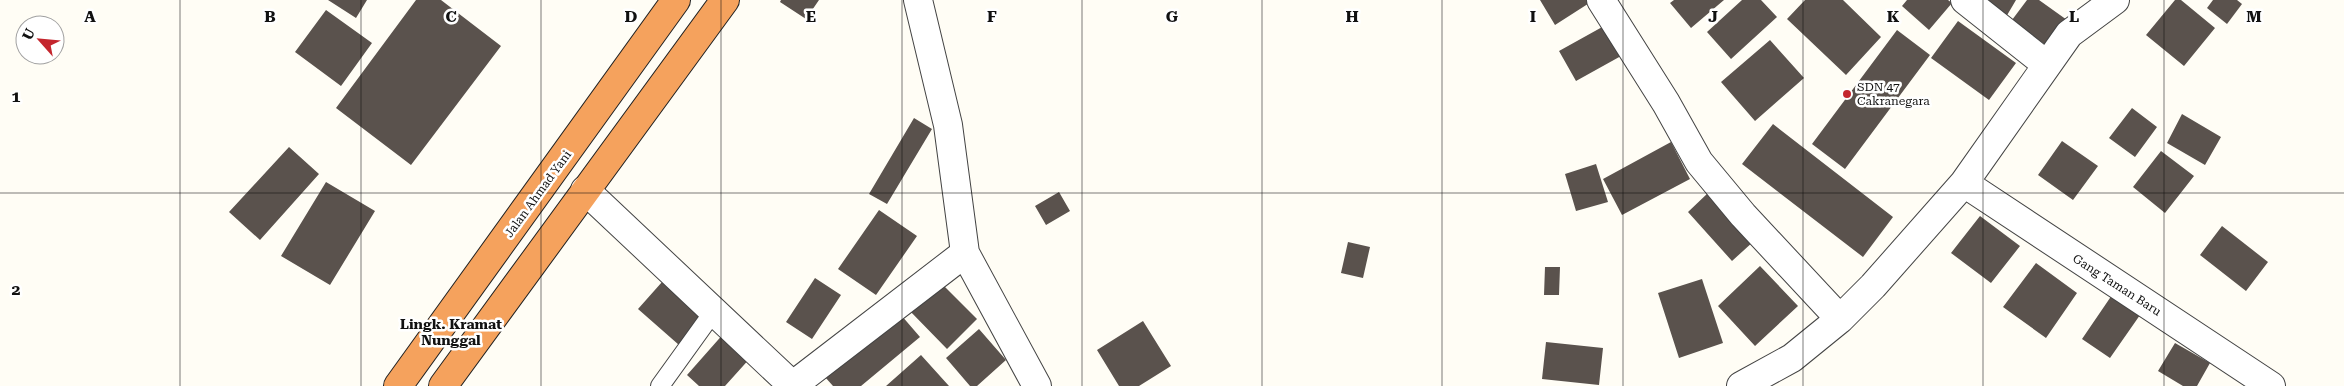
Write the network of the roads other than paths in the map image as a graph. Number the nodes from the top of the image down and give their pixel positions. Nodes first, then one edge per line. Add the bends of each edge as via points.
1 (676, 0) edge
2 (725, 0) edge
3 (918, 0) edge
4 (1601, 0) edge
5 (1966, 0) edge
6 (2116, 0) edge
7 (2047, 65) junction
8 (1964, 183) junction
9 (585, 190) junction
10 (965, 253) junction
11 (714, 311) junction
12 (1840, 319) junction
13 (398, 386) edge
14 (444, 386) edge
15 (660, 386) edge
16 (793, 386) edge
17 (1037, 386) edge
18 (1741, 386) edge
19 (2271, 386) edge

1 - 13 highway, Jalan Ahmad Yani
2 - 9 highway
3 - 10 street via 948,125
4 - 12 street via 1699,162 1743,215
5 - 7 street
6 - 7 street via 2069,34
7 - 8 street
8 - 12 street
8 - 19 street, Gang Taman Baru
9 - 11 street
9 - 14 highway
10 - 16 street
10 - 17 street
11 - 15 lane
11 - 16 street
12 - 18 street via 1792,358

